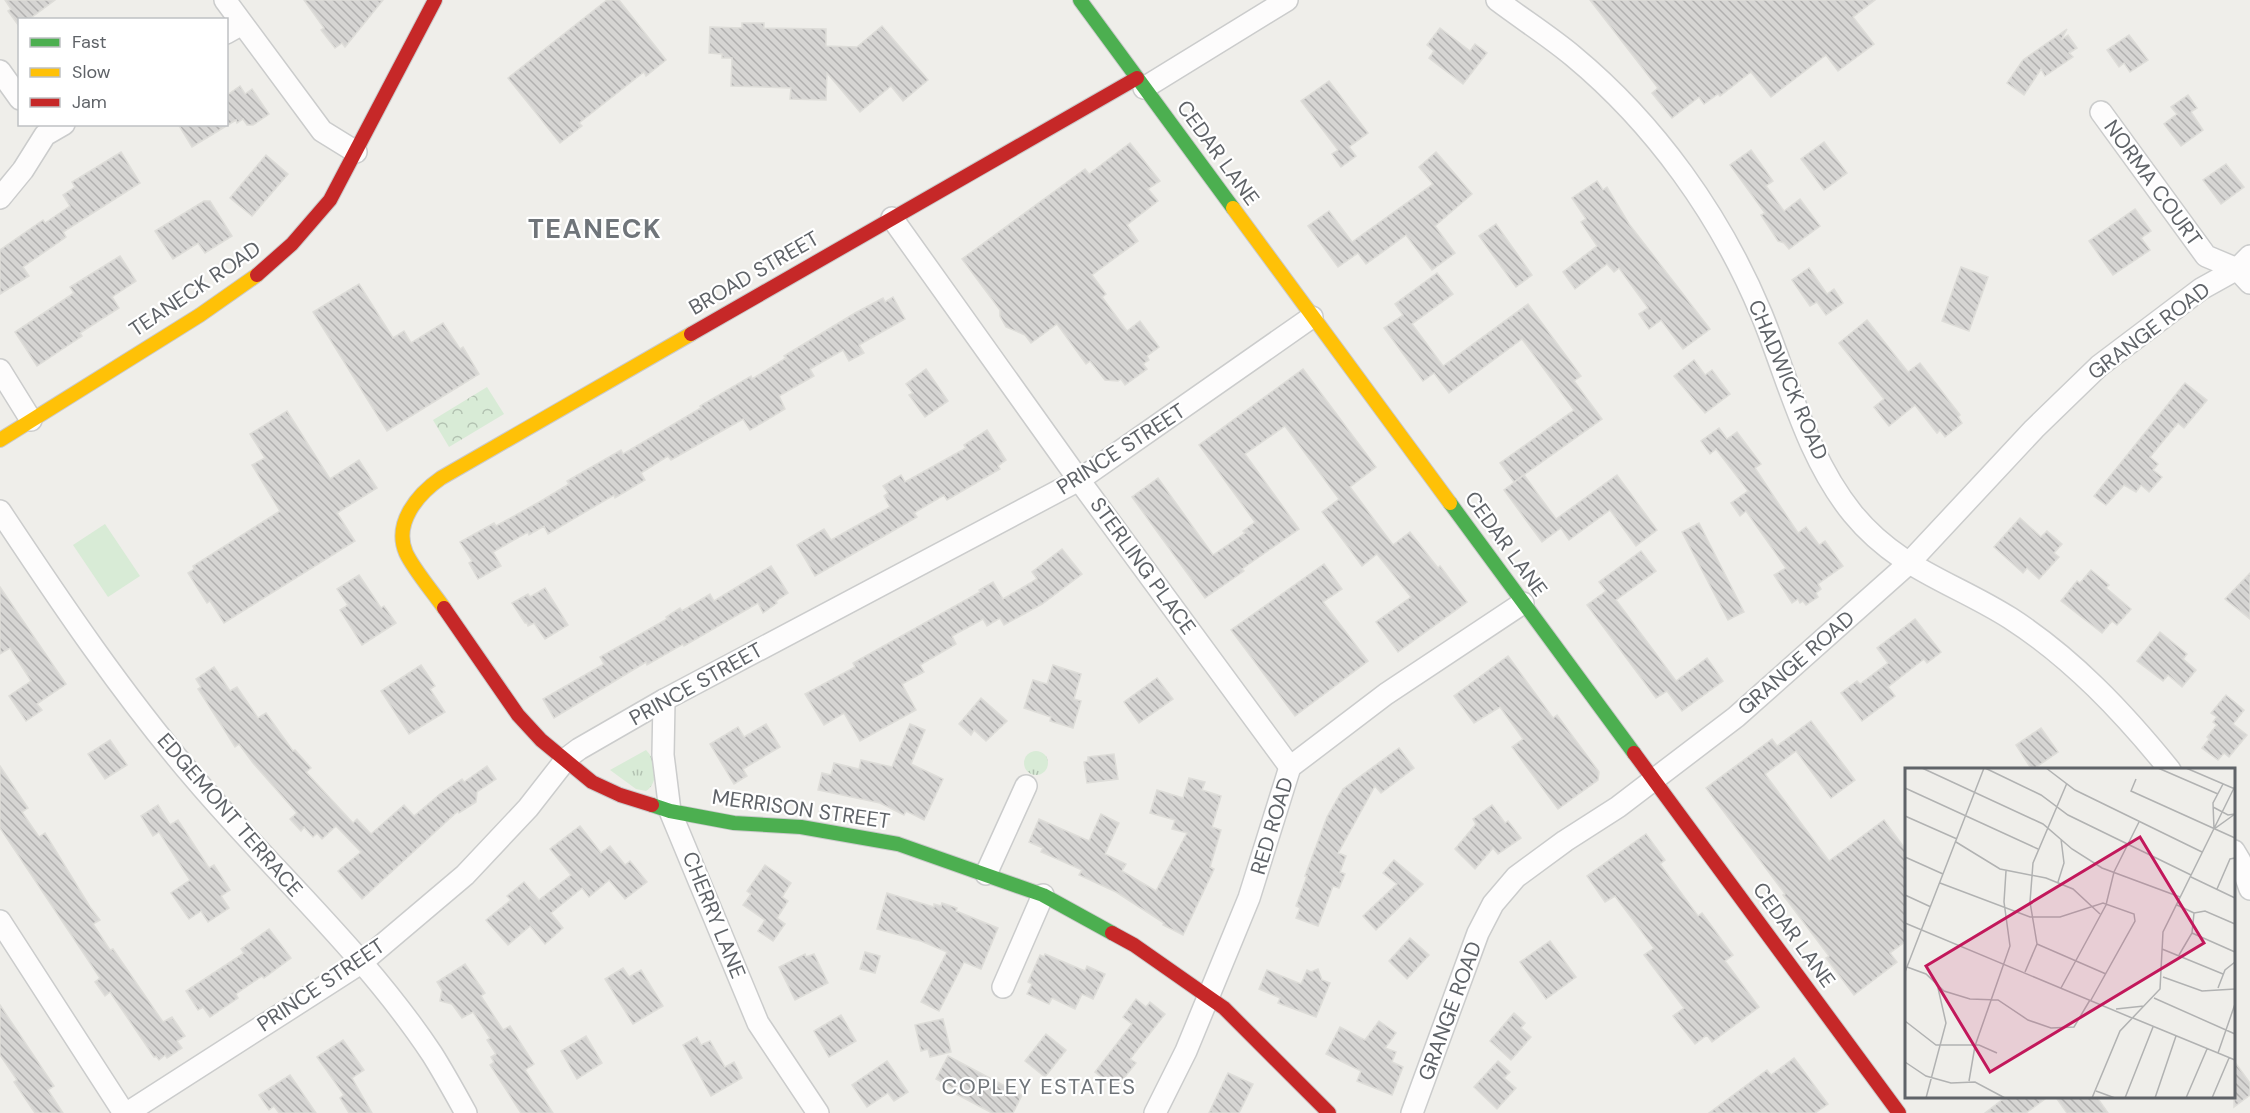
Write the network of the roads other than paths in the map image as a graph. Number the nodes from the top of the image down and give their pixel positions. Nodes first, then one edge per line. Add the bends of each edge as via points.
1 (225, 0) edge
2 (435, 0) edge
3 (1080, 0) edge
4 (1287, 0) edge
5 (1497, 0) edge
6 (234, 28) edge
7 (0, 71) edge
8 (1140, 83) junction
9 (18, 96) edge
10 (2101, 112) dead end
11 (56, 126) edge
12 (41, 130) edge
13 (356, 152) junction
14 (0, 198) edge
15 (892, 218) junction
16 (2246, 269) edge
17 (1312, 317) junction
18 (0, 370) edge
19 (31, 420) junction
20 (0, 440) edge
21 (1079, 480) junction
22 (0, 511) edge
23 (405, 521) joint
24 (1908, 564) junction
25 (1523, 603) junction
26 (664, 700) junction
27 (566, 760) junction
28 (1290, 767) junction
29 (2168, 768) edge
30 (1653, 780) junction
31 (1026, 786) dead end
32 (670, 811) junction
33 (2235, 853) edge
34 (986, 874) junction
35 (2250, 889) edge
36 (1043, 896) junction
37 (0, 921) edge
38 (361, 963) junction
39 (1003, 987) dead end
40 (1209, 998) junction
41 (126, 1113) edge
42 (466, 1113) edge
43 (818, 1113) edge
44 (1155, 1113) edge
45 (1329, 1113) edge
46 (1412, 1113) edge
47 (1899, 1113) edge

1 - 6 street
2 - 13 street, TEANECK ROAD
3 - 8 street, CEDAR LANE
4 - 8 street
5 - 24 street, CHADWICK ROAD via 1602,83 1680,171 1736,260 1761,313 1801,420 1834,487 1874,536
6 - 13 street via 322,131
7 - 9 street
8 - 15 street, BROAD STREET
8 - 17 street, CEDAR LANE
10 - 16 street, NORMA COURT via 2206,256
11 - 12 street
12 - 14 street via 22,170
13 - 19 street, TEANECK ROAD via 316,220 273,263 227,298
15 - 21 street, STERLING PLACE
15 - 23 street, BROAD STREET via 427,486
16 - 24 street, GRANGE ROAD via 2201,289 2099,366 2034,429
17 - 21 street, PRINCE STREET
17 - 25 street, CEDAR LANE
18 - 19 street
19 - 20 street, TEANECK ROAD
21 - 26 street, PRINCE STREET
21 - 28 street, STERLING PLACE
22 - 38 street, EDGEMONT TERRACE via 100,657 194,779
23 - 27 street, MERRISON STREET via 402,539 406,553 518,715
24 - 29 street, CHADWICK ROAD via 2008,617 2059,653 2104,695
24 - 30 street, GRANGE ROAD via 1736,717
25 - 28 street, RED ROAD via 1386,694
25 - 30 street, CEDAR LANE
26 - 27 street, PRINCE STREET
26 - 32 street, CHERRY LANE via 663,755
27 - 32 street, MERRISON STREET via 592,782
27 - 38 street, PRINCE STREET via 528,808 465,875
28 - 40 street, RED ROAD via 1250,897
30 - 46 street, GRANGE ROAD via 1530,866 1493,904
30 - 47 street, CEDAR LANE
31 - 34 street
32 - 34 street, MERRISON STREET via 898,844
32 - 43 street, CHERRY LANE via 758,1023
33 - 35 street
34 - 36 street, MERRISON STREET
36 - 39 street
36 - 40 street, MERRISON STREET via 1134,945
37 - 41 street
38 - 41 street, PRINCE STREET
38 - 42 street, EDGEMONT TERRACE via 432,1054
40 - 44 street, RED ROAD
40 - 45 street, MERRISON STREET via 1253,1035

